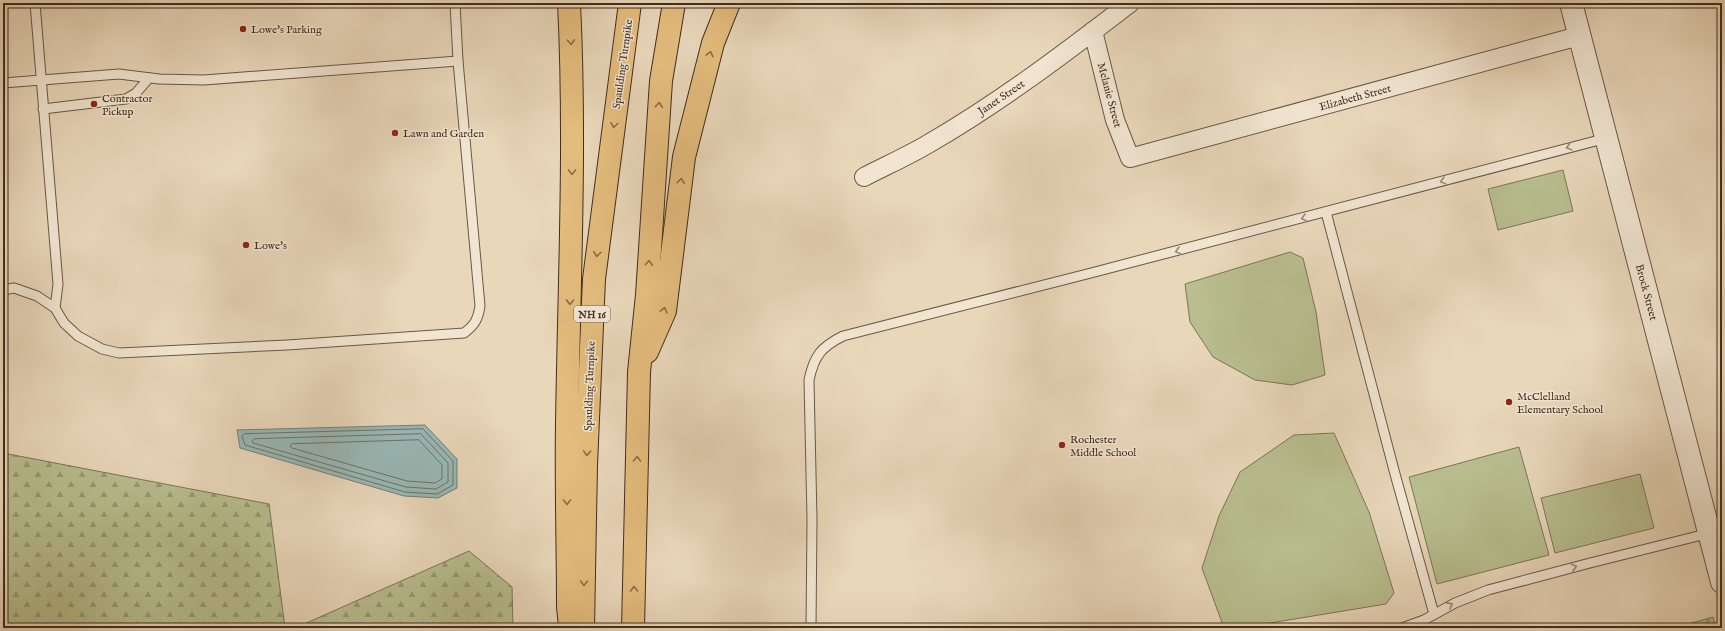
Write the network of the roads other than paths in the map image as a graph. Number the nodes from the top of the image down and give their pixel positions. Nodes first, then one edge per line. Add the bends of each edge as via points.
1 (35, 3) edge
2 (455, 3) edge
3 (569, 3) edge
4 (630, 3) edge
5 (674, 3) edge
6 (729, 3) edge
7 (1130, 3) edge
8 (1571, 3) edge
9 (1093, 31) junction
10 (1579, 36) junction
11 (458, 61) junction
12 (149, 78) junction
13 (40, 80) junction
14 (3, 83) edge
15 (43, 109) junction
16 (1607, 138) junction
17 (1130, 158) joint
18 (864, 177) dead end
19 (1326, 212) junction
20 (3, 290) edge
21 (55, 308) junction
22 (639, 372) junction
23 (1710, 533) junction
24 (1722, 582) edge
25 (1434, 614) junction
26 (570, 628) edge
27 (583, 628) edge
28 (633, 628) edge
29 (811, 628) edge
30 (1402, 628) edge

1 - 13 lane
2 - 11 lane
3 -> 26 highway via 573,100 567,426
4 -> 27 highway, Spaulding Turnpike / NH 16 via 594,279 586,465
22 -> 5 highway via 647,295 661,82
22 -> 6 highway via 665,311 684,157 713,43
7 - 9 street, Janet Street
8 - 10 street, Brock Street
9 - 17 street, Melanie Street via 1115,120
9 - 18 street, Janet Street via 967,120 928,144
10 - 16 street, Brock Street
10 - 17 street, Elizabeth Street
11 - 12 lane via 204,80
11 - 21 lane via 480,306 478,318 464,333 119,353 102,349 78,336 64,323
12 - 13 lane via 119,74
12 - 15 lane via 136,94 126,100
13 - 14 lane
13 - 15 lane
15 - 21 lane via 58,284
16 -> 19 lane
16 - 23 street, Brock Street
19 - 25 lane
19 -> 29 lane via 843,336 830,342 816,356 809,380
20 - 21 lane via 14,288 37,296
28 -> 22 highway
23 - 24 street, Brock Street
25 -> 23 lane via 1488,590
25 - 30 lane

